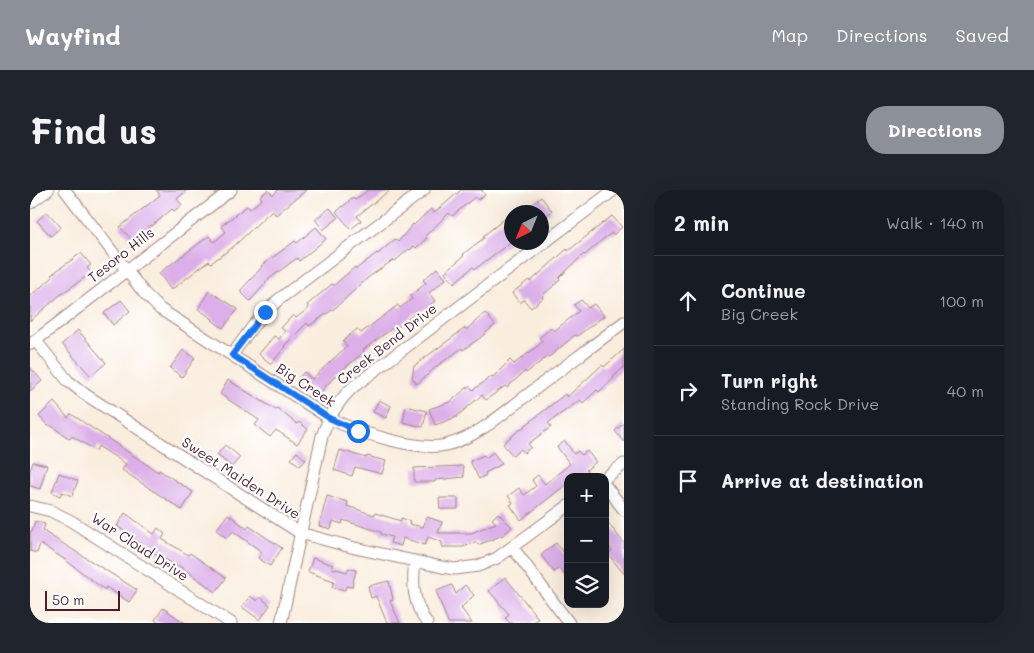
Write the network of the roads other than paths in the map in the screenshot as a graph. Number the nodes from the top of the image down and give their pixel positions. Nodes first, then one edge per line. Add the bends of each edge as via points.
1 (48, 190) edge
2 (65, 190) edge
3 (231, 190) edge
4 (424, 190) edge
5 (614, 190) edge
6 (30, 203) edge
7 (126, 270) junction
8 (624, 322) edge
9 (33, 343) edge
10 (232, 355) junction
11 (329, 418) junction
12 (624, 464) edge
13 (609, 475) edge
14 (609, 490) edge
15 (30, 506) edge
16 (564, 509) edge
17 (624, 510) edge
18 (300, 533) junction
19 (513, 548) junction
20 (415, 561) junction
21 (230, 623) edge
22 (281, 623) edge
23 (427, 623) edge
24 (569, 623) edge

1 - 6 street
2 - 7 street, Big Creek
3 - 7 street, Tesoro Hills
4 - 10 street via 278,300
5 - 11 street, Creek Bend Drive via 353,387
7 - 9 street, Tesoro Hills
7 - 10 street, Big Creek via 160,310
8 - 11 street, Big Creek via 488,425 445,445 417,445 373,435
9 - 18 street, Sweet Maiden Drive via 68,381 86,395
10 - 11 street, Big Creek
11 - 18 street, Creek Bend Drive
12 - 13 street
14 - 17 street
15 - 21 street, War Cloud Drive via 51,511 71,521
16 - 19 street, Sweet Maiden Drive
18 - 20 street, Sweet Maiden Drive
18 - 22 street, Creek Bend Drive
19 - 20 street, Sweet Maiden Drive via 487,563 466,568
19 - 24 street
20 - 23 street via 413,589

